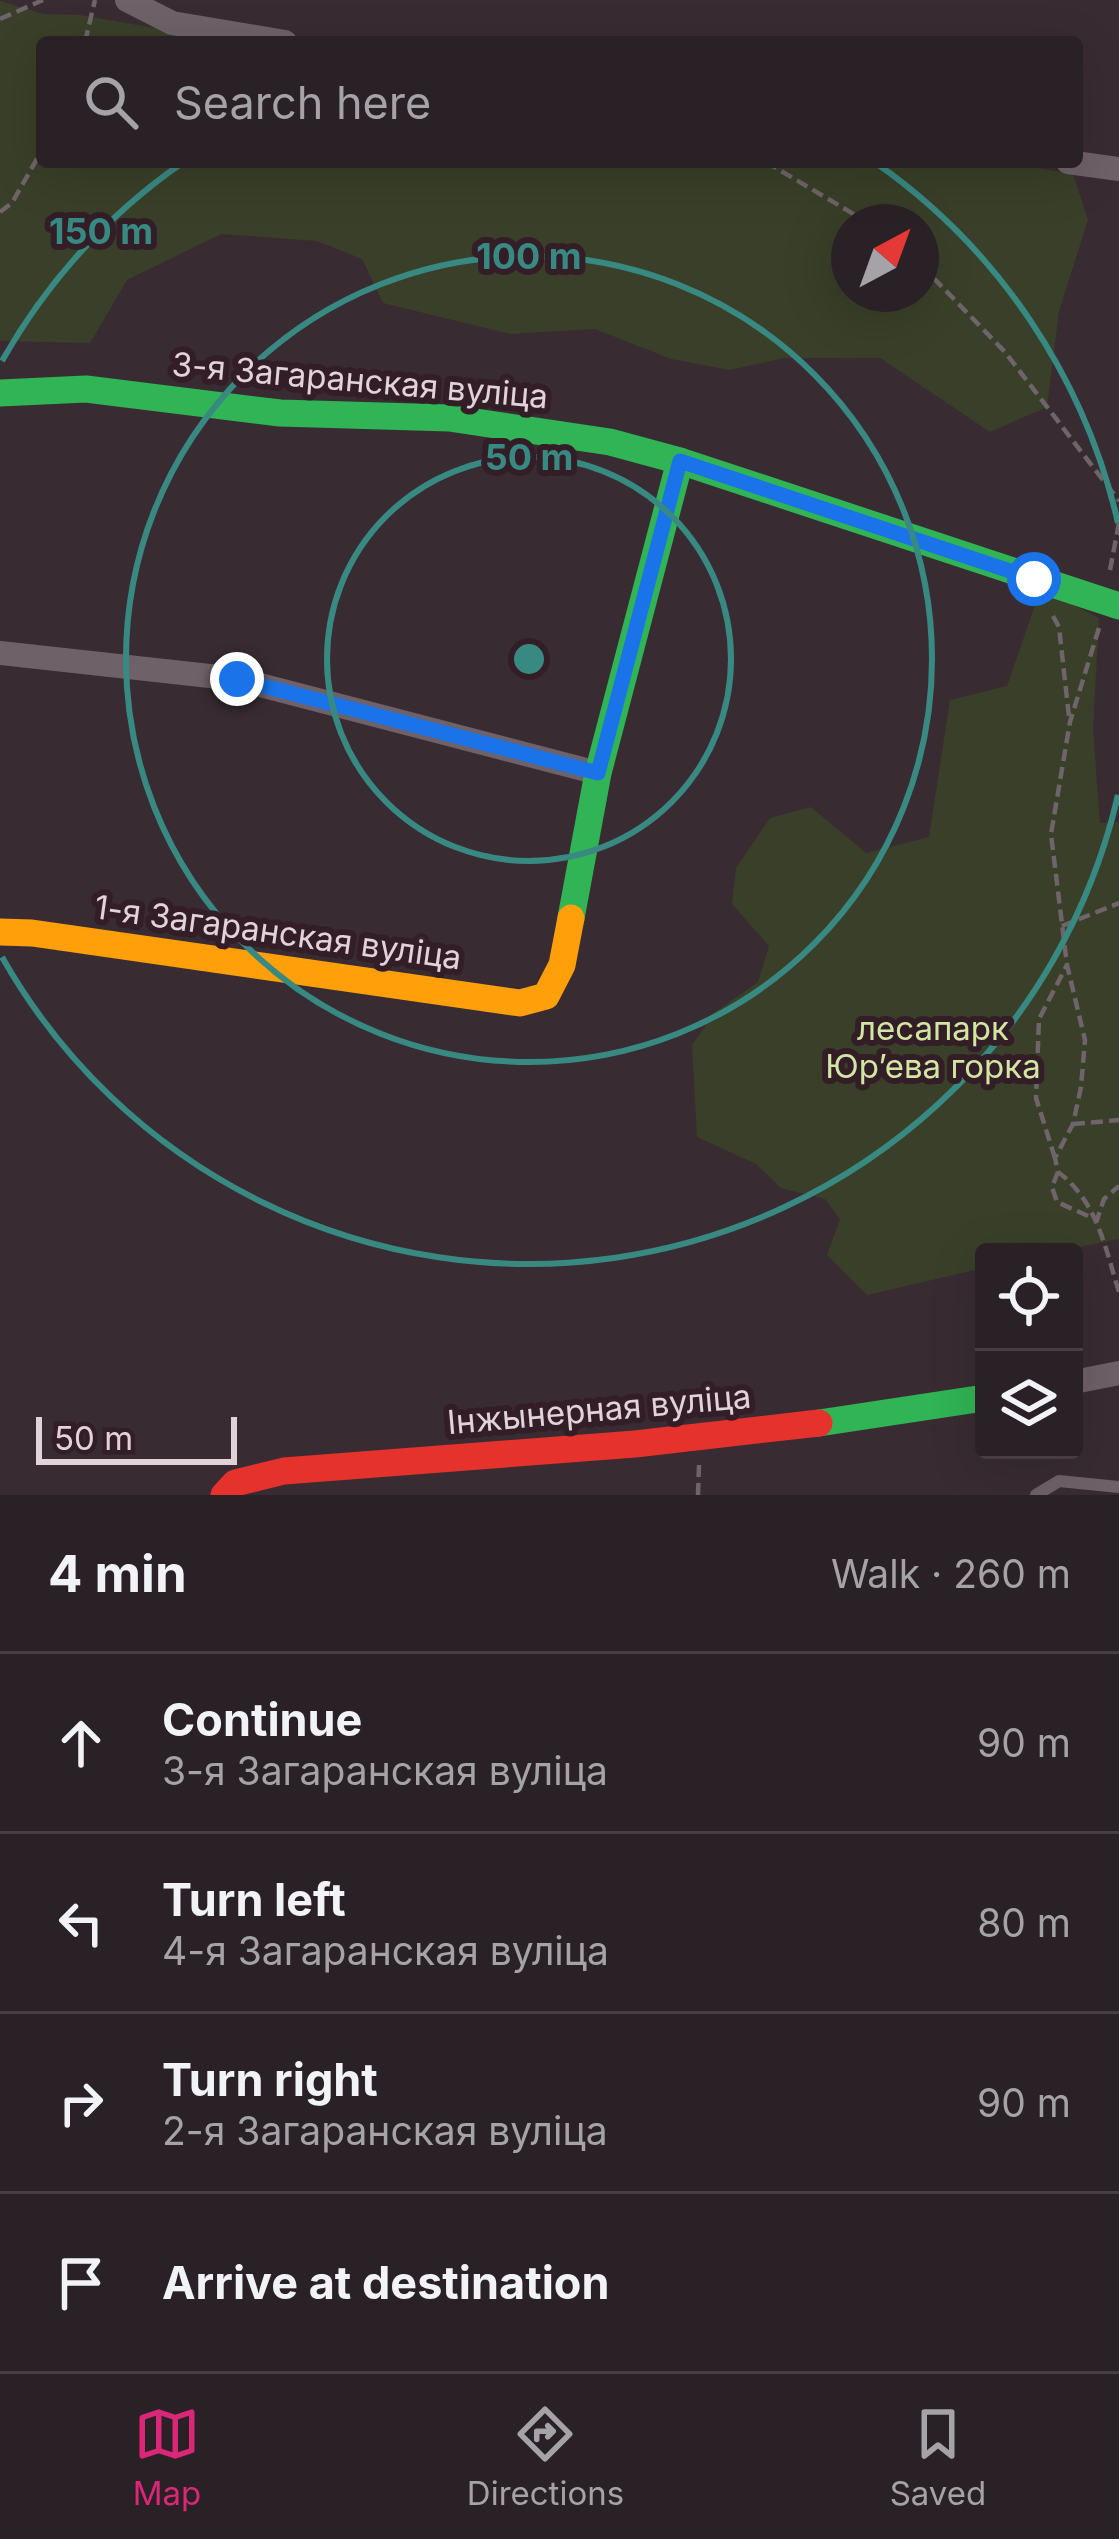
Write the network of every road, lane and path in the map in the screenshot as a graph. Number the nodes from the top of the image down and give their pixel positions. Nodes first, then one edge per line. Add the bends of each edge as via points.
1 (43, 0) edge
2 (95, 0) edge
3 (127, 0) edge
4 (0, 20) edge
5 (86, 36) edge
6 (250, 36) edge
7 (36, 160) edge
8 (1083, 164) edge
9 (776, 168) edge
10 (1119, 169) edge
11 (837, 204) edge
12 (0, 212) edge
13 (939, 284) edge
14 (0, 393) edge
15 (680, 461) junction
16 (1119, 501) edge
17 (1119, 524) edge
18 (1034, 579) junction
19 (1113, 605) edge
20 (0, 653) edge
21 (1070, 722) junction
22 (598, 773) junction
23 (1119, 903) edge
24 (1062, 926) junction
25 (0, 932) edge
26 (1067, 965) junction
27 (1119, 1120) edge
28 (1073, 1124) junction
29 (1055, 1158) junction
30 (1058, 1172) junction
31 (1119, 1186) edge
32 (1097, 1220) junction
33 (1119, 1292) edge
34 (1119, 1372) edge
35 (1083, 1380) edge
36 (975, 1400) edge
37 (1119, 1487) edge
38 (224, 1495) edge
39 (1036, 1495) edge

1 - 4 path
2 - 5 path
3 - 6 street via 172,23
7 - 12 path
8 - 10 street
9 - 11 path
13 - 16 path via 1005,352
14 - 15 street, 3-я Загаранская вуліца via 86,388 280,413 448,418
15 - 18 street, 3-я Загаранская вуліца
15 - 22 street
17 - 19 path
18 - 19 street, 3-я Загаранская вуліца
18 - 21 path via 1059,627
19 - 21 path
20 - 22 street via 237,679
21 - 24 path via 1051,834
22 - 25 street, 1-я Загаранская вуліца via 562,965 545,996 520,1003
23 - 24 path
24 - 26 path
26 - 28 path via 1085,1040
26 - 29 path via 1040,1019 1036,1098
27 - 28 path
28 - 29 path
29 - 30 path
30 - 32 path via 1079,1187
30 - 32 path via 1057,1202
31 - 32 path
32 - 33 path
34 - 35 street
36 - 38 street, Інжынерная вуліца via 700,1438 284,1471 235,1483
37 - 39 lane via 1059,1481

